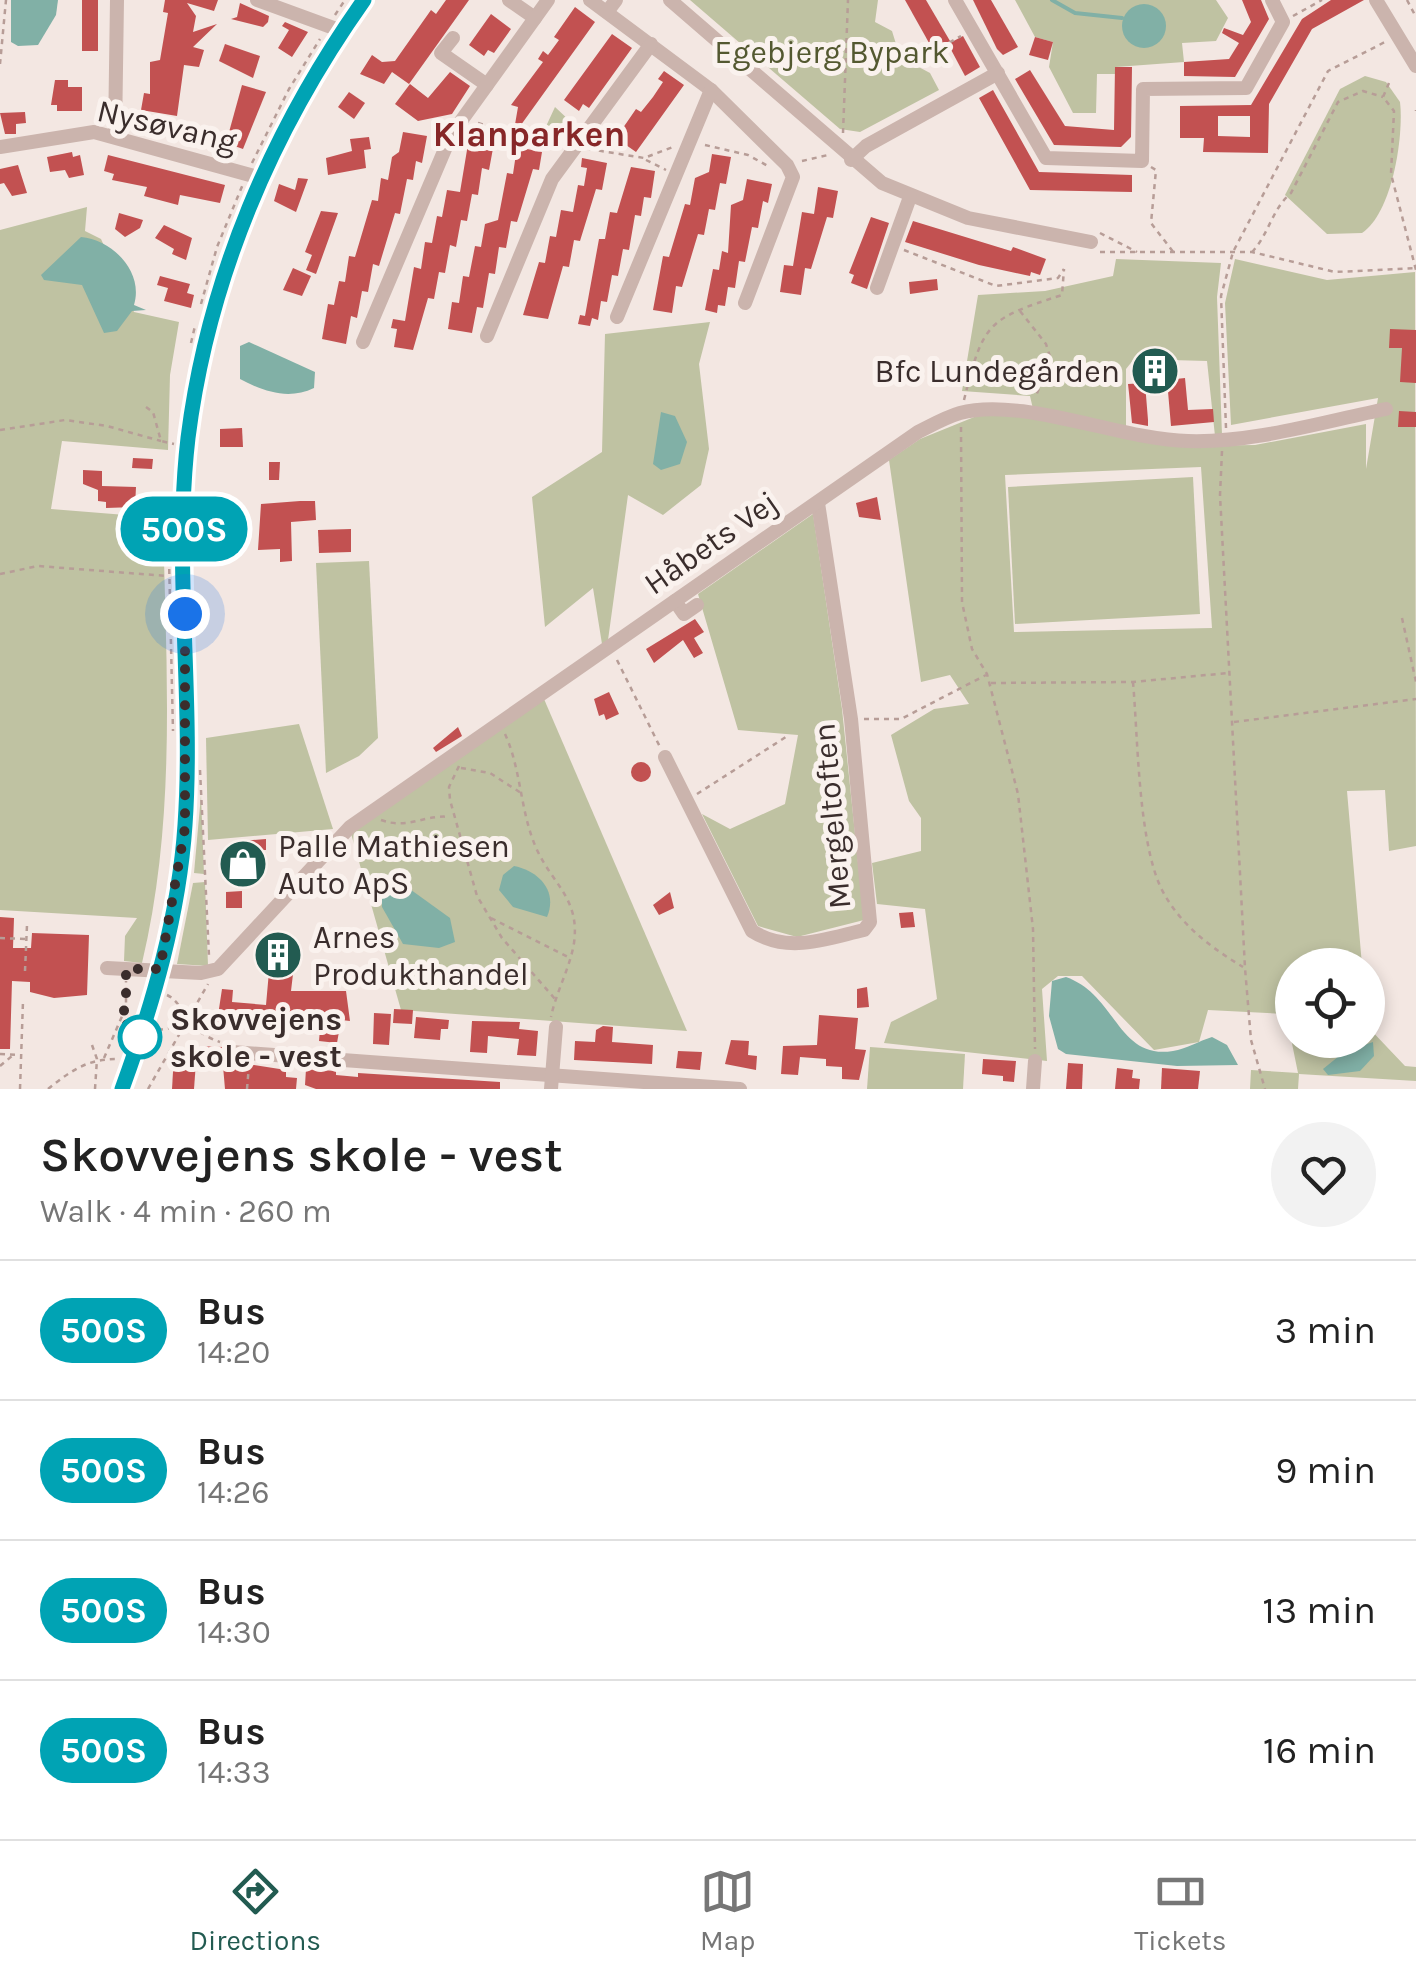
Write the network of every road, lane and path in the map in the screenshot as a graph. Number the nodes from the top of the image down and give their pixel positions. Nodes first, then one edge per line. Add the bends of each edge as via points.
1 (6, 0) edge
2 (116, 0) edge
3 (257, 0) edge
4 (345, 0) edge
5 (364, 0) edge
6 (509, 0) edge
7 (548, 0) edge
8 (590, 0) edge
9 (670, 0) edge
10 (848, 0) edge
11 (955, 0) edge
12 (1272, 0) edge
13 (1322, 0) edge
14 (1376, 0) edge
15 (1406, 0) edge
16 (612, 6) edge
17 (1416, 16) edge
18 (535, 18) junction
19 (1283, 22) junction
20 (335, 28) junction
21 (972, 29) junction
22 (1396, 36) junction
23 (452, 38) dead end
24 (651, 44) junction
25 (923, 57) dead end
26 (0, 64) edge
27 (1416, 66) edge
28 (998, 73) junction
29 (1389, 82) dead end
30 (487, 85) junction
31 (710, 90) junction
32 (1383, 97) junction
33 (464, 117) junction
34 (115, 136) junction
35 (577, 142) junction
36 (689, 142) junction
37 (836, 146) junction
38 (0, 147) edge
39 (644, 158) junction
40 (851, 160) junction
41 (1142, 161) junction
42 (787, 165) junction
43 (254, 176) junction
44 (676, 176) junction
45 (910, 197) junction
46 (1092, 236) joint
47 (893, 246) junction
48 (1234, 252) junction
49 (1252, 252) junction
50 (1175, 254) junction
51 (1415, 269) edge
52 (877, 288) dead end
53 (744, 303) dead end
54 (1020, 311) junction
55 (617, 316) dead end
56 (487, 336) dead end
57 (363, 342) dead end
58 (190, 351) dead end
59 (146, 407) dead end
60 (1386, 409) dead end
61 (961, 412) junction
62 (1028, 414) junction
63 (0, 430) edge
64 (1225, 440) junction
65 (161, 442) junction
66 (188, 446) junction
67 (818, 503) junction
68 (169, 544) dead end
69 (1, 572) edge
70 (177, 577) junction
71 (675, 601) junction
72 (698, 605) dead end
73 (1402, 618) dead end
74 (610, 646) junction
75 (1229, 672) junction
76 (987, 674) junction
77 (1133, 682) junction
78 (1416, 682) edge
79 (990, 683) junction
80 (1416, 700) edge
81 (851, 718) junction
82 (1232, 722) junction
83 (500, 723) junction
84 (789, 736) dead end
85 (174, 740) dead end
86 (461, 750) junction
87 (664, 758) joint
88 (459, 768) junction
89 (200, 769) dead end
90 (522, 794) junction
91 (686, 801) junction
92 (365, 816) junction
93 (452, 817) junction
94 (490, 917) junction
95 (26, 925) dead end
96 (0, 938) edge
97 (26, 939) junction
98 (569, 958) junction
99 (107, 968) dead end
100 (1246, 968) junction
101 (126, 969) junction
102 (160, 969) junction
103 (25, 971) dead end
104 (210, 973) junction
105 (167, 995) dead end
106 (555, 999) junction
107 (23, 1001) dead end
108 (188, 1025) junction
109 (556, 1027) joint
110 (156, 1030) dead end
111 (92, 1045) dead end
112 (232, 1052) joint
113 (250, 1053) junction
114 (0, 1054) edge
115 (13, 1055) junction
116 (21, 1055) junction
117 (97, 1059) junction
118 (104, 1059) junction
119 (119, 1059) dead end
120 (1035, 1060) joint
121 (0, 1066) edge
122 (552, 1082) edge
123 (20, 1089) edge
124 (48, 1089) edge
125 (95, 1089) edge
126 (122, 1089) edge
127 (148, 1089) edge
128 (247, 1089) edge
129 (740, 1089) edge
130 (1033, 1089) edge
131 (1265, 1089) edge

1 - 26 path
2 - 34 street
3 - 20 street
4 - 20 path
5 - 20 street
6 - 18 street
7 - 18 street
8 - 16 street
9 - 37 street
10 - 37 path via 844,127
11 - 21 street
12 - 19 street
13 - 19 path
14 - 22 street
15 - 17 path
16 - 24 street
18 - 30 street
19 - 41 street via 1246,88 1144,90
20 - 43 street
20 - 43 path via 289,89
21 - 25 path
21 - 28 street
22 - 27 street
22 - 48 path via 1328,71
23 - 30 street via 441,53
24 - 31 street
24 - 35 street
28 - 40 street
28 - 41 street via 1046,158
29 - 32 path
30 - 33 street
31 - 36 street
31 - 42 street
32 - 49 path via 1363,91 1338,102
32 - 51 path via 1394,111 1391,174
33 - 35 path via 533,141 570,136
33 - 57 street
34 - 38 street, Nysøvang via 77,132
34 - 43 street, Nysøvang
35 - 39 path
35 - 56 street via 552,179
36 - 39 path
36 - 42 path via 748,155 780,172
36 - 44 street
37 - 40 street
37 - 42 path via 830,154
39 - 44 path
40 - 45 street
41 - 50 path via 1156,170 1151,223
42 - 53 street via 792,188
43 - 58 path via 217,247
43 - 66 street via 212,321
44 - 55 street
45 - 46 street via 995,225
45 - 47 street
46 - 50 path via 1143,254
47 - 52 street
47 - 54 path via 996,286 1058,278 1064,269 1062,296
48 - 49 path
48 - 50 path
48 - 64 path via 1221,296
49 - 51 path via 1317,271
54 - 61 path via 993,322 982,335
54 - 62 path via 1051,360
59 - 65 path
60 - 64 street, Håbets Vej
61 - 62 street, Håbets Vej
61 - 67 street, Håbets Vej via 918,432
61 - 76 path via 962,602 972,649
62 - 64 street, Håbets Vej via 1150,439
63 - 65 path via 65,420
64 - 75 path via 1220,496
65 - 66 path
66 - 70 street
67 - 71 street, Håbets Vej
67 - 81 street, Mergeltoften
68 - 70 path
69 - 70 path via 56,567
70 - 85 path
70 - 102 street via 185,828
71 - 72 street via 684,614
71 - 74 street, Håbets Vej
73 - 78 path
74 - 83 street, Håbets Vej
74 - 87 path
75 - 77 path
75 - 82 path
76 - 79 path
76 - 81 path via 901,718
77 - 79 path
77 - 100 path via 1148,838 1162,888 1200,941
79 - 120 path via 1018,794 1033,930
80 - 82 path
81 - 91 street, Mergeltoften via 870,922 864,930 799,944 770,942 752,931
82 - 100 path
83 - 86 street, Håbets Vej
83 - 90 path via 517,760
84 - 91 path
86 - 88 path
86 - 92 street, Håbets Vej
87 - 91 street, Mergeltoften
88 - 90 path via 490,773
88 - 93 path via 449,787
89 - 104 path
90 - 98 path via 537,851 562,883 572,910
92 - 93 path via 411,826
92 - 104 street, Håbets Vej via 323,851
93 - 94 path
94 - 98 path
94 - 106 path
95 - 97 path
96 - 97 path
97 - 103 path
98 - 106 path
99 - 101 street
100 - 131 path via 1250,1040
101 - 102 street
101 - 118 path via 126,1007
102 - 104 street
102 - 126 street
104 - 108 path
105 - 108 path
106 - 109 path
107 - 116 path
108 - 110 path
108 - 112 path
108 - 127 path
109 - 122 street
111 - 117 path
112 - 113 street
113 - 122 street
113 - 128 path
114 - 115 path
115 - 116 path
115 - 121 path
116 - 123 path
117 - 118 path
117 - 124 path
117 - 125 path
118 - 119 path
120 - 130 street
122 - 129 street

